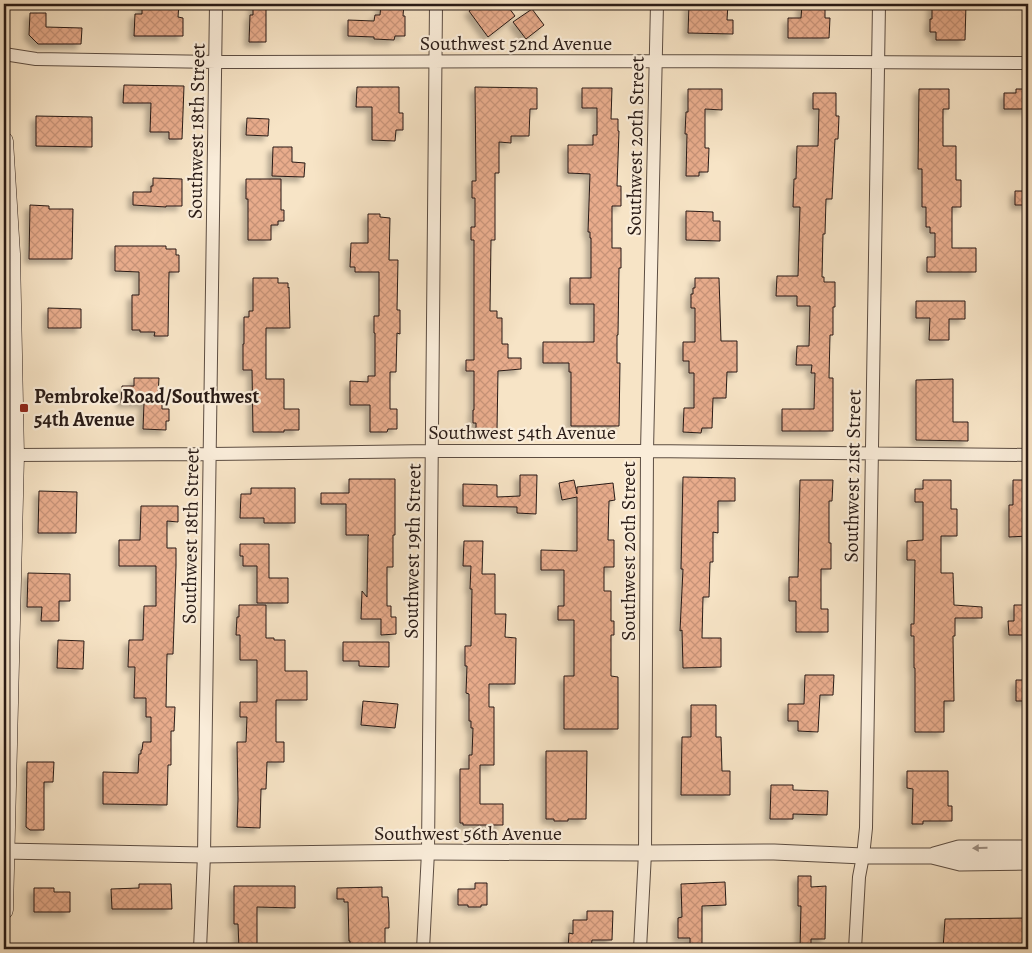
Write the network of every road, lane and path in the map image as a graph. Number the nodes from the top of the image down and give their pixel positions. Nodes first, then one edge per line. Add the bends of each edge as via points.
1 (216, 4) edge
2 (436, 4) edge
3 (657, 4) edge
4 (879, 4) edge
5 (4, 54) edge
6 (656, 61) junction
7 (216, 62) junction
8 (435, 62) junction
9 (878, 63) junction
10 (1028, 63) edge
11 (4, 141) edge
12 (10, 450) edge
13 (432, 450) junction
14 (647, 451) junction
15 (210, 454) junction
16 (871, 454) junction
17 (1028, 455) edge
18 (8, 600) edge
19 (1028, 848) edge
20 (5, 851) edge
21 (428, 852) junction
22 (645, 853) junction
23 (204, 856) junction
24 (863, 856) junction
25 (932, 856) junction
26 (1028, 862) edge
27 (4, 910) edge
28 (200, 949) edge
29 (423, 949) edge
30 (640, 949) edge
31 (855, 949) edge

1 - 7 street, Southwest 18th Street
2 - 8 street, Southwest 19th Street
3 - 6 street, Southwest 20th Street
4 - 9 street, Southwest 21st Street
5 - 7 street, Southwest 52nd Avenue via 36,60
6 - 8 street, Southwest 52nd Avenue
6 - 9 street, Southwest 52nd Avenue
6 - 14 street, Southwest 20th Street
7 - 8 street, Southwest 52nd Avenue
7 - 15 street, Southwest 18th Street
8 - 13 street, Southwest 19th Street
9 - 10 street, Southwest 52nd Avenue
9 - 16 street, Southwest 21st Street
11 - 12 main road via 11,254
12 - 15 street, Southwest 54th Avenue
12 - 18 main road
13 - 14 street, Southwest 54th Avenue
13 - 15 street, Southwest 54th Avenue
13 - 21 street, Southwest 19th Street
14 - 16 street, Southwest 54th Avenue
14 - 22 street, Southwest 20th Street
15 - 23 street, Southwest 18th Street
16 - 17 street, Southwest 54th Avenue
16 - 24 street, Southwest 21st Street
18 - 20 main road
19 -> 25 street, Southwest 56th Avenue via 959,848
20 - 23 street, Southwest 56th Avenue
20 - 27 main road
21 - 22 street, Southwest 56th Avenue
21 - 23 street, Southwest 56th Avenue
21 - 29 street, Southwest 19th Street
22 - 24 street, Southwest 56th Avenue via 774,852
22 - 30 street, Southwest 20th Street
23 - 28 street, Southwest 18th Street
24 - 25 street, Southwest 56th Avenue
24 - 31 street, Southwest 21st Street
25 - 26 street, Southwest 56th Avenue via 960,863

